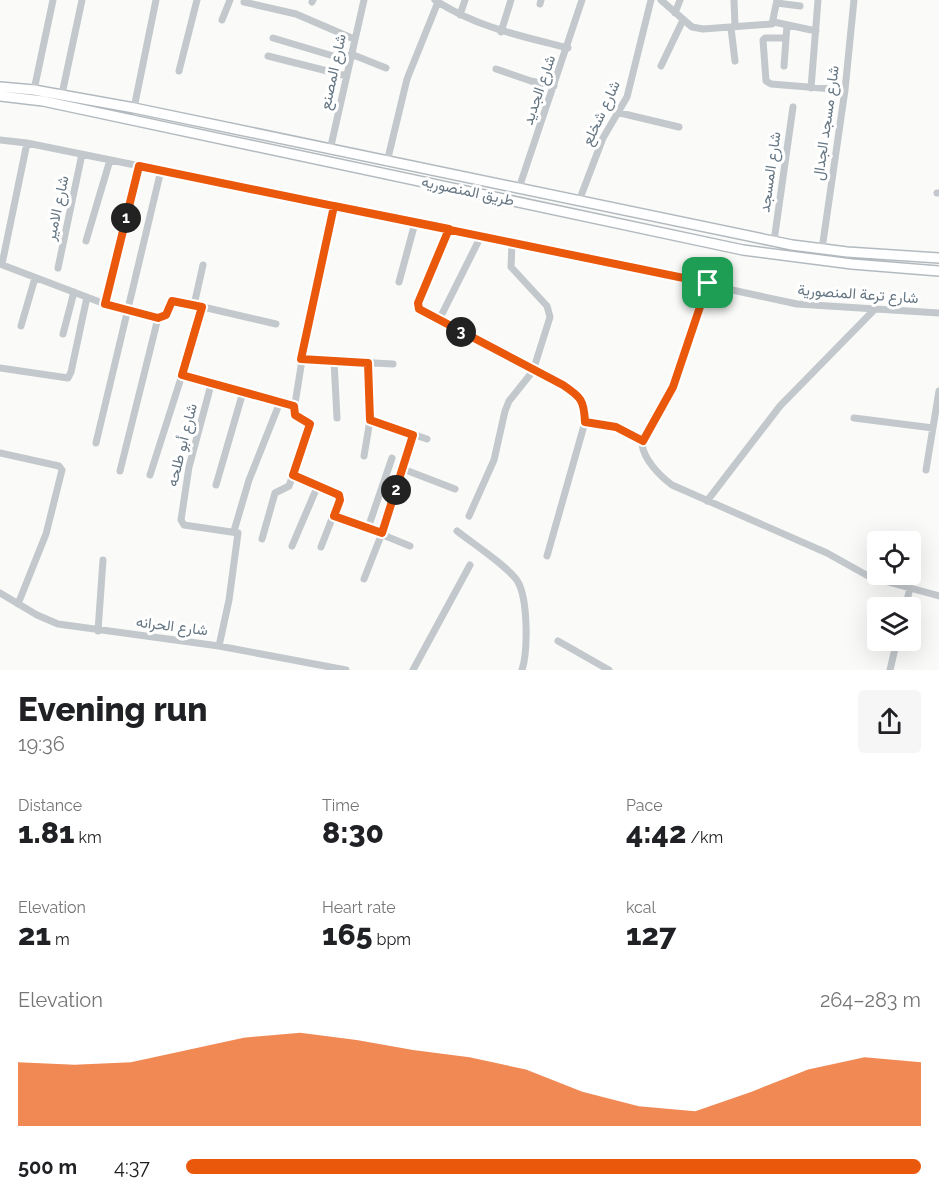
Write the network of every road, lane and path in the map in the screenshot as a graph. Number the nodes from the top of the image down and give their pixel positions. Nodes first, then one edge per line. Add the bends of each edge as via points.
1 (53, 0) edge
2 (82, 0) edge
3 (156, 0) edge
4 (197, 0) edge
5 (230, 0) edge
6 (364, 0) edge
7 (465, 0) edge
8 (511, 0) edge
9 (582, 0) edge
10 (651, 0) edge
11 (661, 0) edge
12 (680, 0) edge
13 (734, 0) edge
14 (818, 0) edge
15 (854, 0) edge
16 (436, 1) edge
17 (244, 2) dead end
18 (777, 2) edge
19 (800, 6) dead end
20 (675, 13) junction
21 (460, 15) junction
22 (222, 20) dead end
23 (682, 20) junction
24 (774, 21) junction
25 (787, 25) junction
26 (733, 27) junction
27 (816, 31) junction
28 (501, 32) junction
29 (273, 38) dead end
30 (786, 38) junction
31 (354, 39) junction
32 (568, 48) junction
33 (268, 56) dead end
34 (350, 58) junction
35 (735, 61) dead end
36 (661, 66) dead end
37 (784, 66) dead end
38 (386, 68) dead end
39 (496, 69) dead end
40 (179, 71) dead end
41 (347, 76) junction
42 (554, 86) junction
43 (0, 87) edge
44 (811, 88) junction
45 (34, 90) junction
46 (845, 90) junction
47 (62, 94) junction
48 (0, 96) edge
49 (793, 107) dead end
50 (134, 108) junction
51 (616, 112) junction
52 (679, 127) dead end
53 (222, 128) junction
54 (219, 139) junction
55 (0, 140) edge
56 (27, 142) junction
57 (330, 150) junction
58 (82, 154) junction
59 (110, 160) junction
60 (387, 162) junction
61 (139, 166) junction
62 (161, 170) junction
63 (519, 188) junction
64 (579, 201) junction
65 (334, 206) junction
66 (414, 223) junction
67 (449, 229) junction
68 (481, 236) junction
69 (746, 237) junction
70 (86, 241) dead end
71 (774, 241) junction
72 (512, 243) junction
73 (743, 249) junction
74 (822, 249) junction
75 (939, 258) edge
76 (1, 264) edge
77 (203, 265) dead end
78 (58, 268) dead end
79 (939, 271) edge
80 (35, 278) junction
81 (399, 282) dead end
82 (708, 283) junction
83 (74, 292) junction
84 (87, 297) junction
85 (105, 304) junction
86 (194, 305) junction
87 (202, 307) junction
88 (874, 310) junction
89 (128, 312) junction
90 (939, 312) edge
91 (158, 318) junction
92 (439, 320) junction
93 (276, 324) dead end
94 (21, 327) dead end
95 (63, 334) dead end
96 (301, 359) junction
97 (334, 361) junction
98 (368, 363) junction
99 (393, 364) dead end
100 (0, 368) edge
101 (533, 371) junction
102 (182, 375) junction
103 (212, 381) junction
104 (939, 390) edge
105 (243, 392) junction
106 (280, 402) junction
107 (294, 406) junction
108 (337, 418) dead end
109 (854, 418) dead end
110 (370, 420) junction
111 (585, 422) junction
112 (933, 428) junction
113 (413, 435) junction
114 (427, 440) dead end
115 (643, 441) junction
116 (96, 443) dead end
117 (0, 453) edge
118 (364, 456) dead end
119 (392, 458) dead end
120 (403, 469) junction
121 (926, 470) dead end
122 (120, 471) dead end
123 (150, 475) dead end
124 (293, 475) junction
125 (216, 485) dead end
126 (318, 485) junction
127 (455, 489) dead end
128 (707, 501) junction
129 (334, 516) junction
130 (469, 516) dead end
131 (368, 528) junction
132 (234, 531) junction
133 (457, 531) dead end
134 (382, 533) junction
135 (262, 539) dead end
136 (291, 546) dead end
137 (411, 546) dead end
138 (321, 547) dead end
139 (547, 556) dead end
140 (103, 560) dead end
141 (470, 566) dead end
142 (364, 579) dead end
143 (910, 588) junction
144 (0, 593) edge
145 (939, 596) edge
146 (908, 597) edge
147 (18, 604) junction
148 (98, 631) junction
149 (558, 641) dead end
150 (219, 646) junction
151 (894, 651) edge
152 (346, 670) edge
153 (413, 670) edge
154 (522, 670) edge
155 (609, 670) edge
156 (890, 670) edge

1 - 45 street
2 - 47 street
3 - 50 street
4 - 40 street
5 - 22 street
6 - 31 street, شارع المصنع
7 - 21 street
8 - 28 street
9 - 32 street, شارع الجديد
10 - 51 street, شارع شخلع via 629,91
11 - 20 street
12 - 20 street
13 - 26 street
14 - 27 street
15 - 46 street, شارع مسجد الجدال
16 - 21 street
16 - 60 street via 407,79
17 - 31 street via 296,14
18 - 19 street
18 - 24 street
20 - 23 street
21 - 28 street
23 - 26 street via 697,28
23 - 36 street
24 - 25 street
24 - 26 street
25 - 27 street
25 - 30 street
26 - 35 street
27 - 44 street
28 - 32 street
29 - 34 street
30 - 37 street
30 - 44 street via 763,40 766,81
31 - 34 street, شارع المصنع
32 - 42 street, شارع الجديد
33 - 41 street
34 - 38 street
34 - 41 street, شارع المصنع
39 - 42 street
41 - 57 street, شارع المصنع
42 - 63 street, شارع الجديد
43 - 45 main road, طريق المنصوريه
44 - 46 street
45 - 47 main road, طريق المنصوريه
46 - 74 street, شارع مسجد الجدال
47 - 50 main road, طريق المنصوريه
48 - 54 main road, طريق المنصوريه via 43,101
49 - 71 street, شارع المسجد
50 - 53 main road, طريق المنصوريه
51 - 52 street
51 - 64 street, شارع شخلع
53 - 54 main road
53 - 57 main road, طريق المنصوريه
54 - 73 main road, طريق المنصوريه
55 - 56 street, شارع ترعة المنصورية
56 - 58 street, شارع ترعة المنصورية
56 - 76 street
57 - 60 main road, طريق المنصوريه
58 - 59 street, شارع ترعة المنصورية
58 - 78 street, شارع الامير
59 - 61 street, شارع ترعة المنصورية
59 - 70 street
60 - 63 main road, طريق المنصوريه
61 - 62 street, شارع ترعة المنصورية
61 - 85 street
62 - 65 street, شارع ترعة المنصورية
62 - 89 street
63 - 64 main road, طريق المنصوريه
64 - 69 main road, طريق المنصوريه
65 - 66 street, شارع ترعة المنصورية
65 - 96 street
66 - 67 street, شارع ترعة المنصورية
66 - 81 street
67 - 68 street, شارع ترعة المنصورية
67 - 92 street via 417,305
68 - 72 street, شارع ترعة المنصورية
68 - 92 street
69 - 71 main road, طريق المنصوريه
69 - 73 main road
71 - 74 main road, طريق المنصوريه
72 - 82 street, شارع ترعة المنصورية
72 - 101 street via 511,267 550,311
73 - 79 main road, طريق المنصوريه
74 - 75 main road, طريق المنصوريه
76 - 80 street
77 - 86 street
80 - 83 street
80 - 94 street
82 - 88 street, شارع ترعة المنصورية via 797,304
82 - 115 street via 673,387
83 - 84 street
83 - 95 street
84 - 85 street
84 - 100 street via 68,378
85 - 89 street
86 - 87 street
86 - 91 street via 172,301 166,315
87 - 93 street
87 - 102 street
88 - 90 street, شارع ترعة المنصورية
88 - 128 street via 780,406
89 - 91 street
89 - 116 street
91 - 122 street
92 - 101 street
96 - 97 street
96 - 107 street
97 - 98 street
97 - 108 street
98 - 99 street
98 - 110 street
101 - 111 street via 577,394 585,405
101 - 130 street via 509,401 494,460
102 - 103 street
102 - 123 street
103 - 105 street
103 - 132 street, شارع أبو طلحه via 189,467 181,520 189,526
104 - 112 street
105 - 106 street
105 - 125 street
106 - 107 street
106 - 132 street
107 - 124 street via 295,415 310,424
109 - 112 street
110 - 113 street
110 - 118 street
111 - 115 street via 616,427
111 - 139 street
112 - 121 street
113 - 114 street
113 - 120 street
115 - 128 street via 644,452 665,480
117 - 147 street via 59,466 62,470 45,534
119 - 131 street
120 - 127 street
120 - 134 street
124 - 126 street
124 - 135 street via 289,486 275,493
126 - 129 street via 339,495
126 - 136 street
128 - 143 street via 827,553 870,577
129 - 131 street
129 - 138 street
131 - 134 street
132 - 150 street via 239,538
133 - 154 street via 518,583 527,636
134 - 137 street
134 - 142 street
140 - 148 street
141 - 153 street
143 - 145 street
143 - 146 street
144 - 147 street, شارع الحرانه
147 - 148 street, شارع الحرانه via 58,624
148 - 150 street, شارع الحرانه
149 - 155 street
150 - 152 street, شارع الحرانه
151 - 156 street

